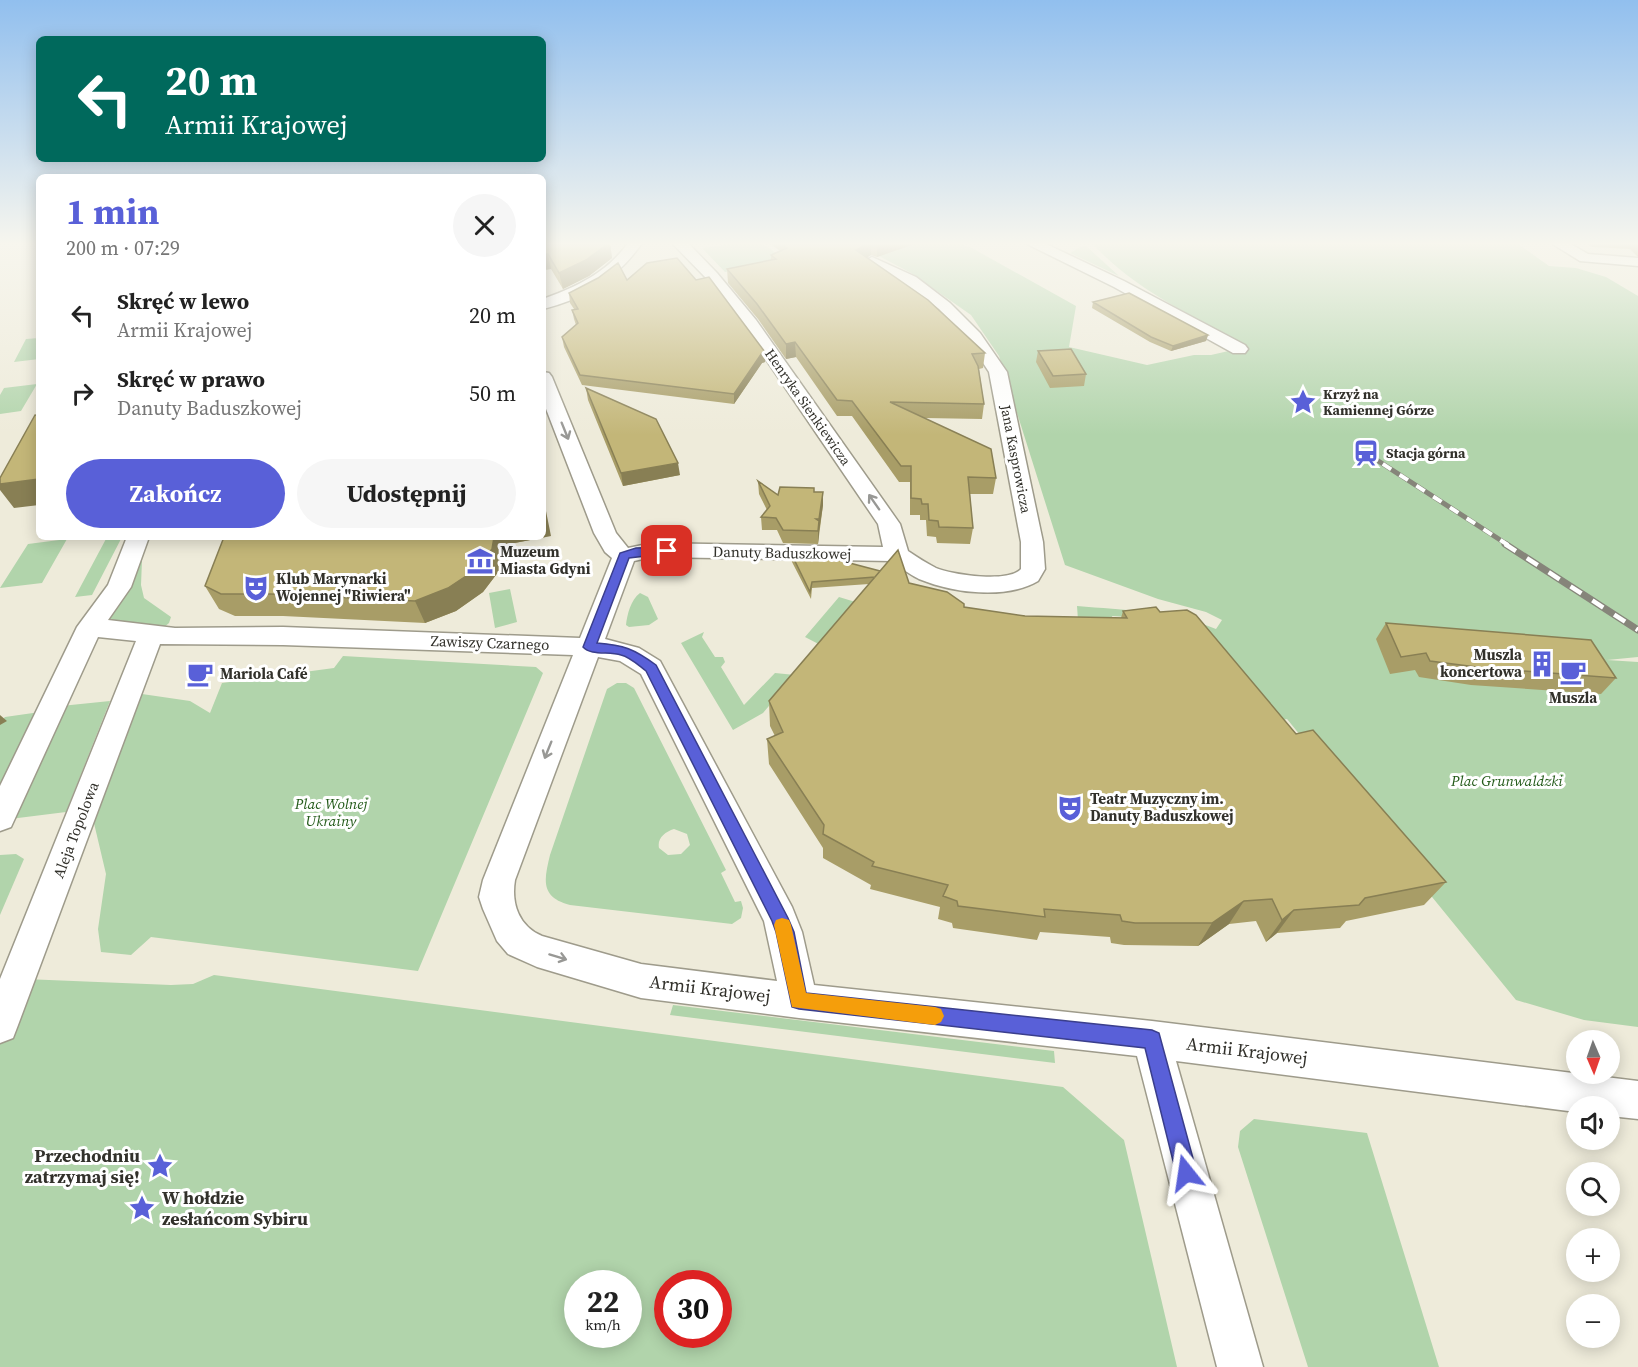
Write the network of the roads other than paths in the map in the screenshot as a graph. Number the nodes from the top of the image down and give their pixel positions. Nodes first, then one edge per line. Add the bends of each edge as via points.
1 (736, 307) edge
2 (947, 307) edge
3 (1161, 307) edge
4 (1239, 349) dead end
5 (546, 385) edge
6 (137, 540) edge
7 (897, 554) junction
8 (624, 556) junction
9 (90, 627) junction
10 (152, 635) junction
11 (589, 647) junction
12 (0, 818) edge
13 (799, 1001) junction
14 (0, 1025) edge
15 (1152, 1040) junction
16 (1638, 1100) edge
17 (1240, 1367) edge

7 -> 1 street, Henryka Sienkiewicza via 889,524
2 - 7 street, Jana Kasprowicza via 984,347 998,372 1032,542 1032,569 1030,576 1017,584 976,582 931,574
3 - 4 street
5 -> 8 street via 605,533
6 - 9 street via 119,587
7 - 8 street, Danuty Baduszkowej via 652,550
8 - 11 street
9 - 10 street, Zawiszy Czarnego
9 - 12 street
10 - 11 street, Zawiszy Czarnego
10 - 14 street, Aleja Topolowa
11 - 13 street via 619,649 651,668 780,918
11 -> 13 street, Armii Krajowej via 499,880 496,897 508,930 520,943 537,951 641,981
13 - 15 street, Armii Krajowej
15 - 16 street, Armii Krajowej
15 - 17 street

